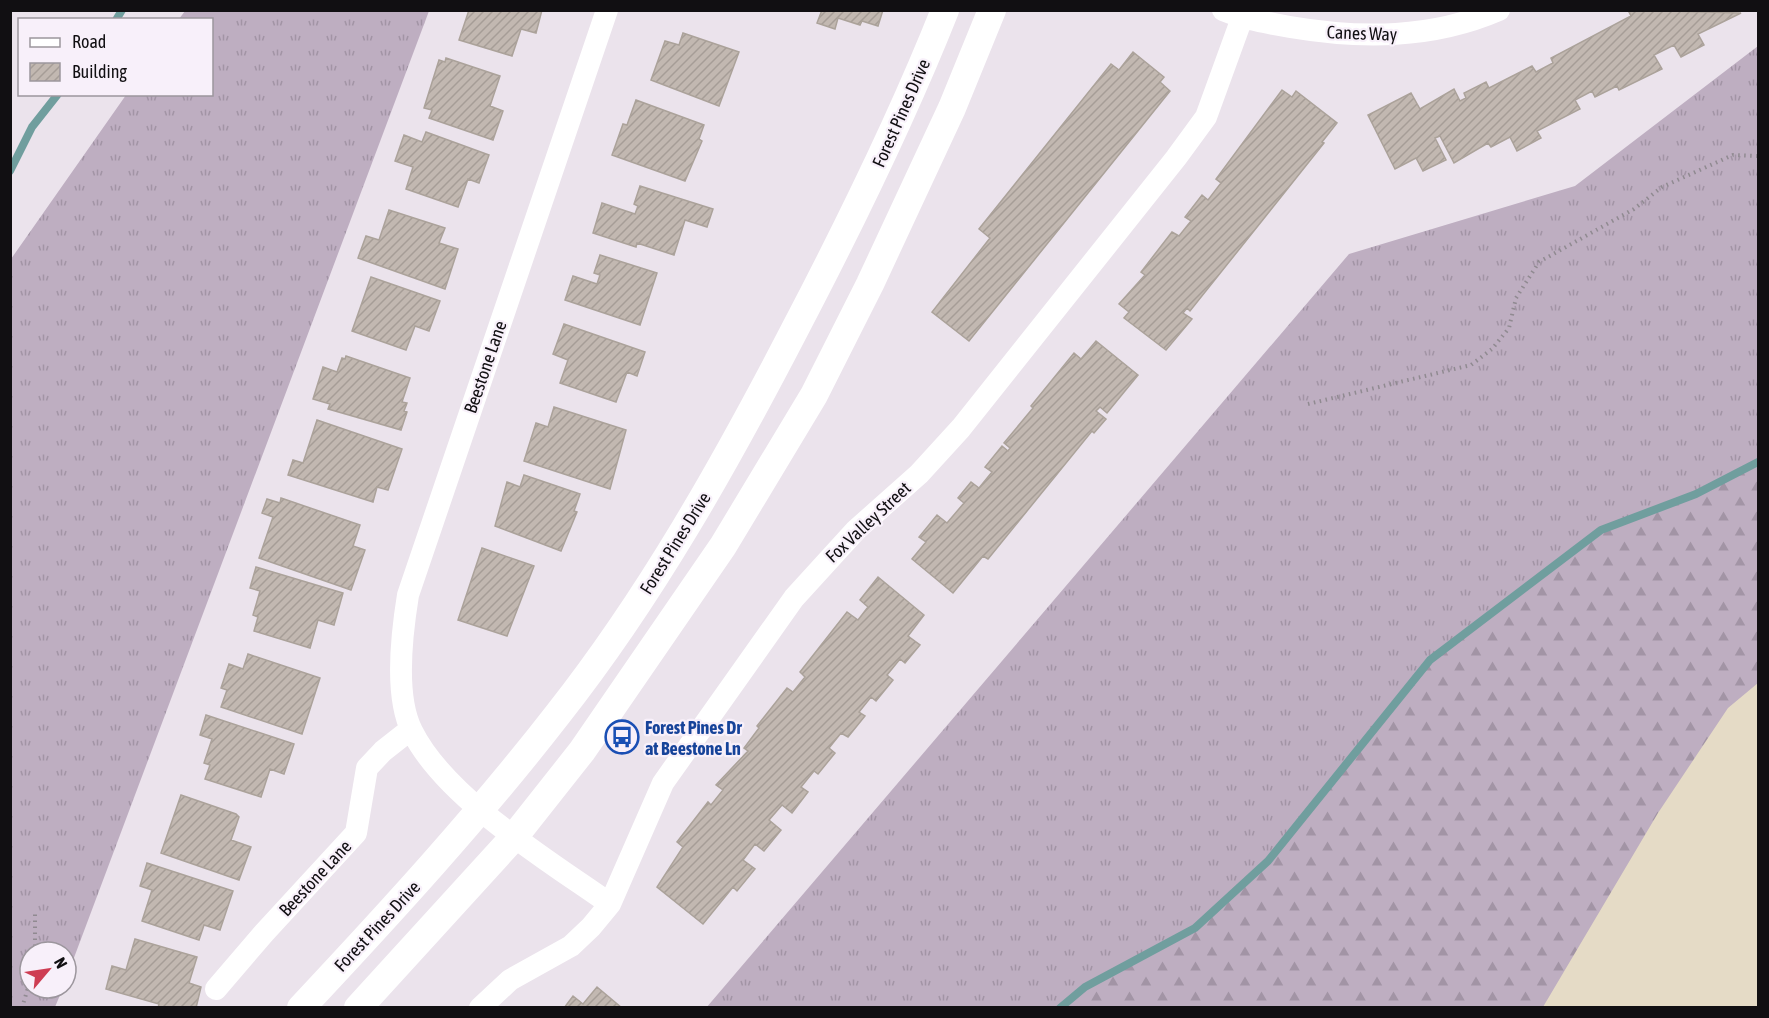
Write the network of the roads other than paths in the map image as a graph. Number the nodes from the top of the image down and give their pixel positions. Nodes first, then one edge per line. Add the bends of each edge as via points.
1 (607, 10) edge
2 (945, 10) edge
3 (992, 10) edge
4 (1499, 10) edge
5 (1233, 14) edge
6 (411, 729) junction
7 (480, 808) junction
8 (514, 837) junction
9 (610, 904) junction
10 (216, 989) dead end
11 (301, 1008) edge
12 (358, 1008) edge
13 (480, 1008) edge

1 - 6 street, Beestone Lane via 408,595 401,686
2 - 7 street, Forest Pines Drive via 913,92 733,448 650,584 559,713
3 - 8 street via 947,118 814,395 716,555 582,751
4 - 5 street, Canes Way via 1417,33 1369,36 1323,32
5 - 9 street, Fox Valley Street via 1206,117 961,428 919,474 821,566 771,629 663,783
6 - 7 street, Beestone Lane via 436,768
6 - 10 street, Beestone Lane via 367,768 356,833
7 - 8 street, Beestone Lane
7 - 11 street, Forest Pines Drive
8 - 9 street, Beestone Lane
8 - 12 street
9 - 13 street, Fox Valley Street via 571,946 510,980

